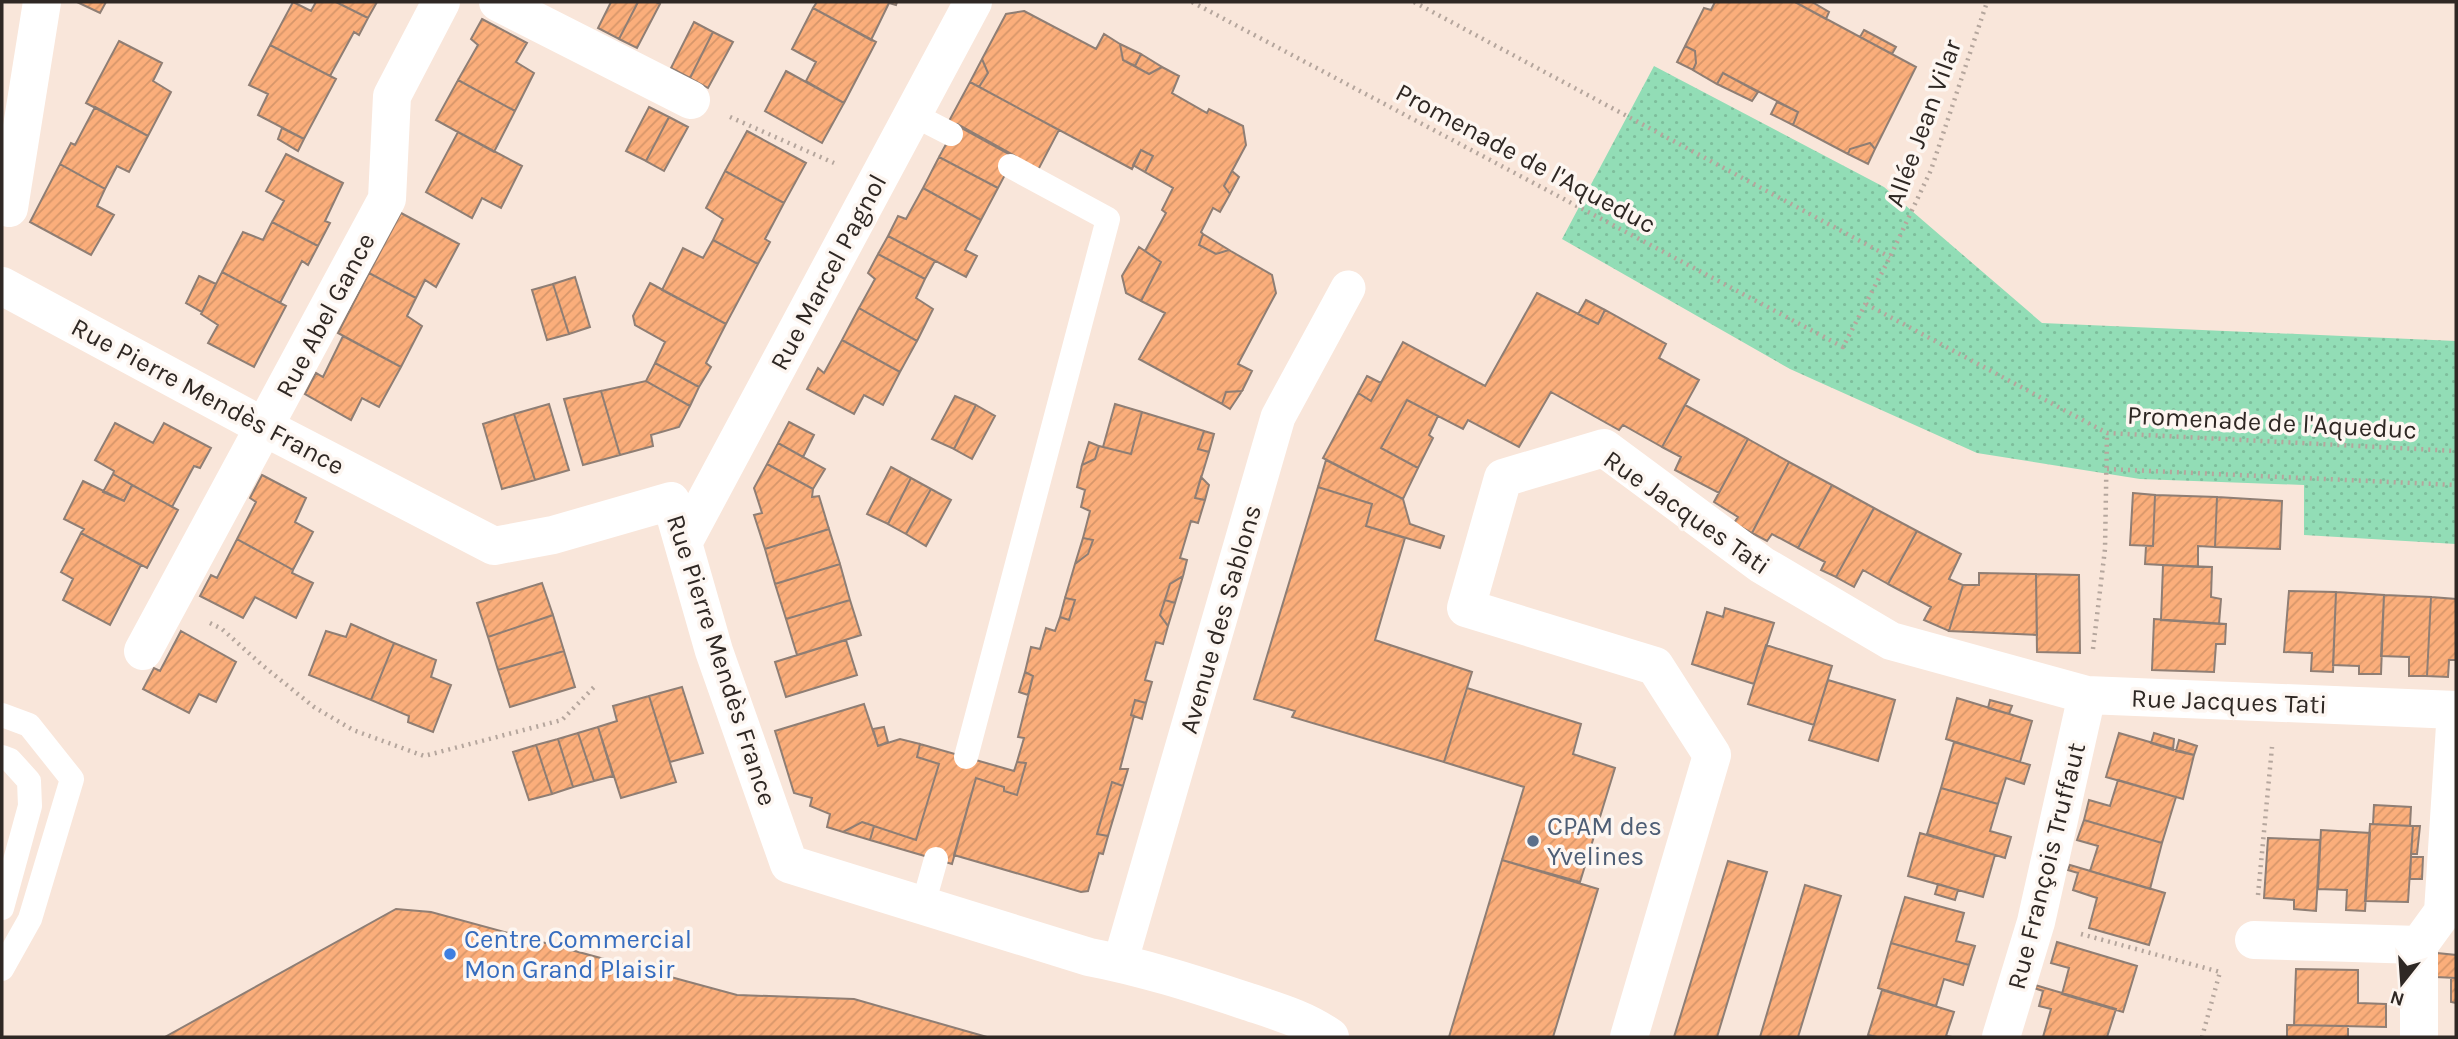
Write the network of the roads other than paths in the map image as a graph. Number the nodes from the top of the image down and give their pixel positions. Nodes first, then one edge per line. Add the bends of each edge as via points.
1 (42, 2) edge
2 (441, 2) edge
3 (498, 2) edge
4 (973, 2) edge
5 (691, 100) road end
6 (912, 114) junction
7 (951, 134) dead end
8 (1010, 166) dead end
9 (9, 208) dead end
10 (2, 286) edge
11 (1348, 288) dead end
12 (264, 427) junction
13 (683, 543) junction
14 (143, 651) dead end
15 (2087, 695) junction
16 (2456, 710) edge
17 (2, 715) edge
18 (2, 757) edge
19 (965, 757) dead end
20 (936, 859) dead end
21 (923, 905) junction
22 (2, 908) edge
23 (2254, 940) road end
24 (2419, 945) junction
25 (1104, 960) junction
26 (2, 968) edge
27 (2419, 1036) edge
28 (1331, 1037) edge
29 (1629, 1037) edge
30 (2001, 1037) edge

1 - 9 street
2 - 12 street, Rue Abel Gance via 393,96 387,199
3 - 5 street
4 - 6 street, Rue Marcel Pagnol
6 - 7 lane
6 - 13 street, Rue Marcel Pagnol
8 - 19 lane via 1108,219
10 - 12 street, Rue Pierre Mendès France
11 - 25 street, Avenue des Sablons via 1278,417
12 - 13 street, Rue Pierre Mendès France via 494,546 553,535 671,501
12 - 14 street, Rue Abel Gance
13 - 21 street, Rue Pierre Mendès France via 714,651 789,864
15 - 16 street, Rue Jacques Tati
15 - 29 street, Rue Jacques Tati via 1891,641 1762,565 1604,448 1503,478 1466,608 1655,666 1712,755
15 - 30 street, Rue François Truffaut via 2036,922
16 - 24 street via 2442,912
17 - 26 lane via 29,724 72,779 30,919
18 - 22 lane via 29,781 30,806
20 - 21 lane
21 - 25 street, Rue Pierre Mendès France
23 - 24 street
24 - 27 street
25 - 28 street, Rue Pierre Mendès France via 1311,1023

